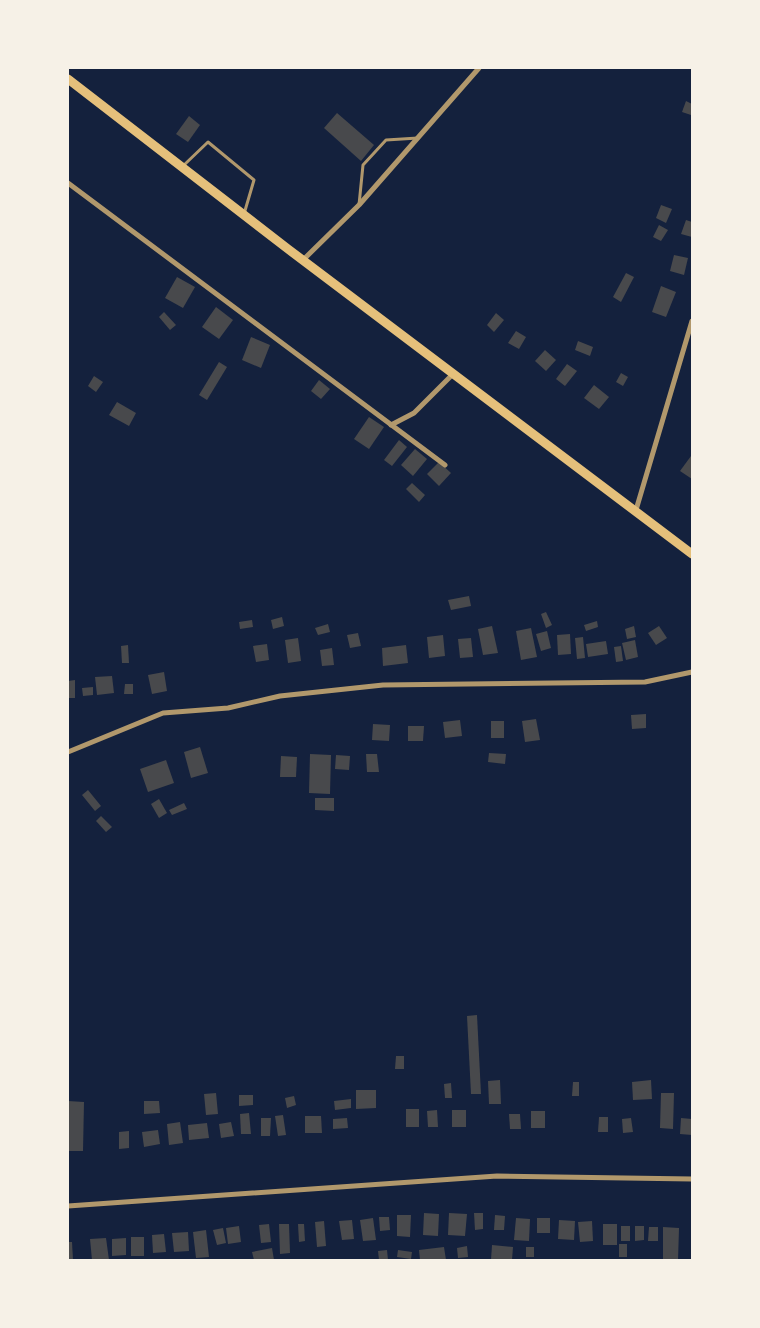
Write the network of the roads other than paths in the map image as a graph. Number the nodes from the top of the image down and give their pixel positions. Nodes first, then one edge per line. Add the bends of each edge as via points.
1 (479, 68) edge
2 (68, 79) edge
3 (418, 138) junction
4 (181, 168) junction
5 (68, 183) edge
6 (359, 204) junction
7 (244, 214) junction
8 (303, 260) junction
9 (692, 321) edge
10 (454, 373) junction
11 (391, 425) junction
12 (445, 465) dead end
13 (636, 510) junction
14 (692, 554) edge
15 (692, 672) edge
16 (68, 752) edge
17 (692, 1179) edge
18 (68, 1206) edge

1 - 3 street
2 - 4 main road
3 - 6 street
3 - 6 lane via 386,140 363,165
4 - 7 main road
4 - 7 lane via 208,142 254,180
5 - 11 street
6 - 8 street
7 - 8 main road
8 - 10 main road
9 - 13 street
10 - 11 street via 414,413
10 - 13 main road
11 - 12 street
13 - 14 main road
15 - 16 street via 645,682 382,685 280,696 228,708 163,713
17 - 18 street via 497,1176

